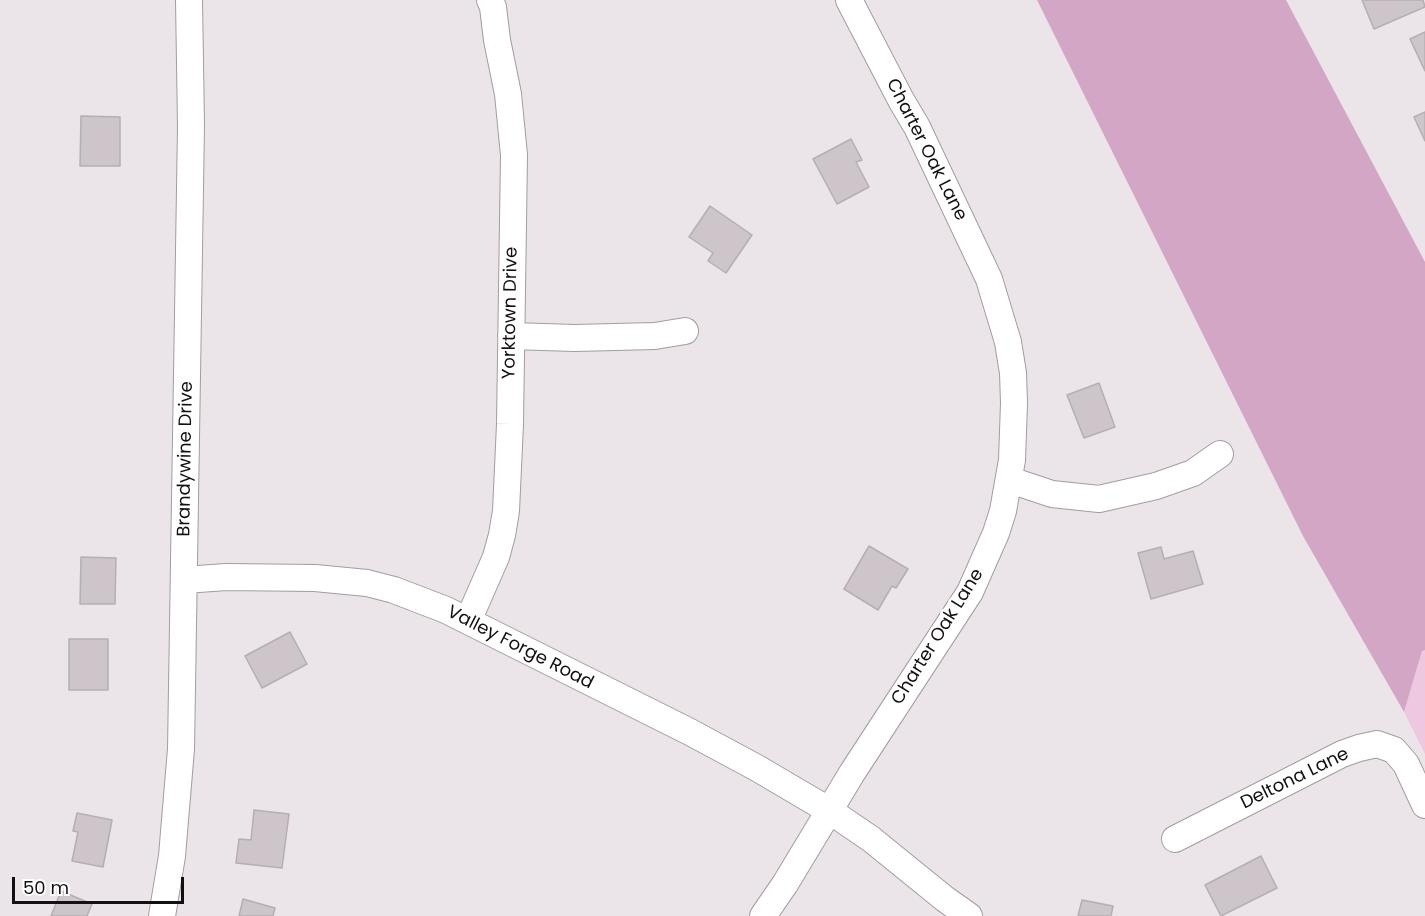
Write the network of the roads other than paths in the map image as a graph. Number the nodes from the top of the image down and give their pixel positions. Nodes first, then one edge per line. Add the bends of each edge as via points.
1 (189, 0) edge
2 (490, 0) edge
3 (849, 0) edge
4 (685, 331) dead end
5 (511, 336) junction
6 (1220, 454) dead end
7 (1010, 480) junction
8 (185, 580) junction
9 (468, 621) junction
10 (1425, 805) edge
11 (830, 811) junction
12 (1175, 839) dead end
13 (162, 916) edge
14 (763, 916) edge
15 (969, 916) edge

1 - 8 street, Brandywine Drive
2 - 5 street, Yorktown Drive via 508,94 514,155
3 - 7 street, Charter Oak Lane via 917,128 989,279 1013,373
4 - 5 street via 655,336
5 - 9 street, Yorktown Drive via 506,511 496,557
6 - 7 street via 1193,473 1099,499 1052,494
7 - 11 street, Charter Oak Lane via 996,534 970,592
8 - 9 street, Valley Forge Road via 315,578 367,583 420,599
8 - 13 street, Brandywine Drive via 180,776
9 - 11 street, Valley Forge Road via 690,732
10 - 12 street, Deltona Lane via 1406,764 1394,750 1377,744 1342,754
11 - 14 street, Charter Oak Lane
11 - 15 street, Valley Forge Road

